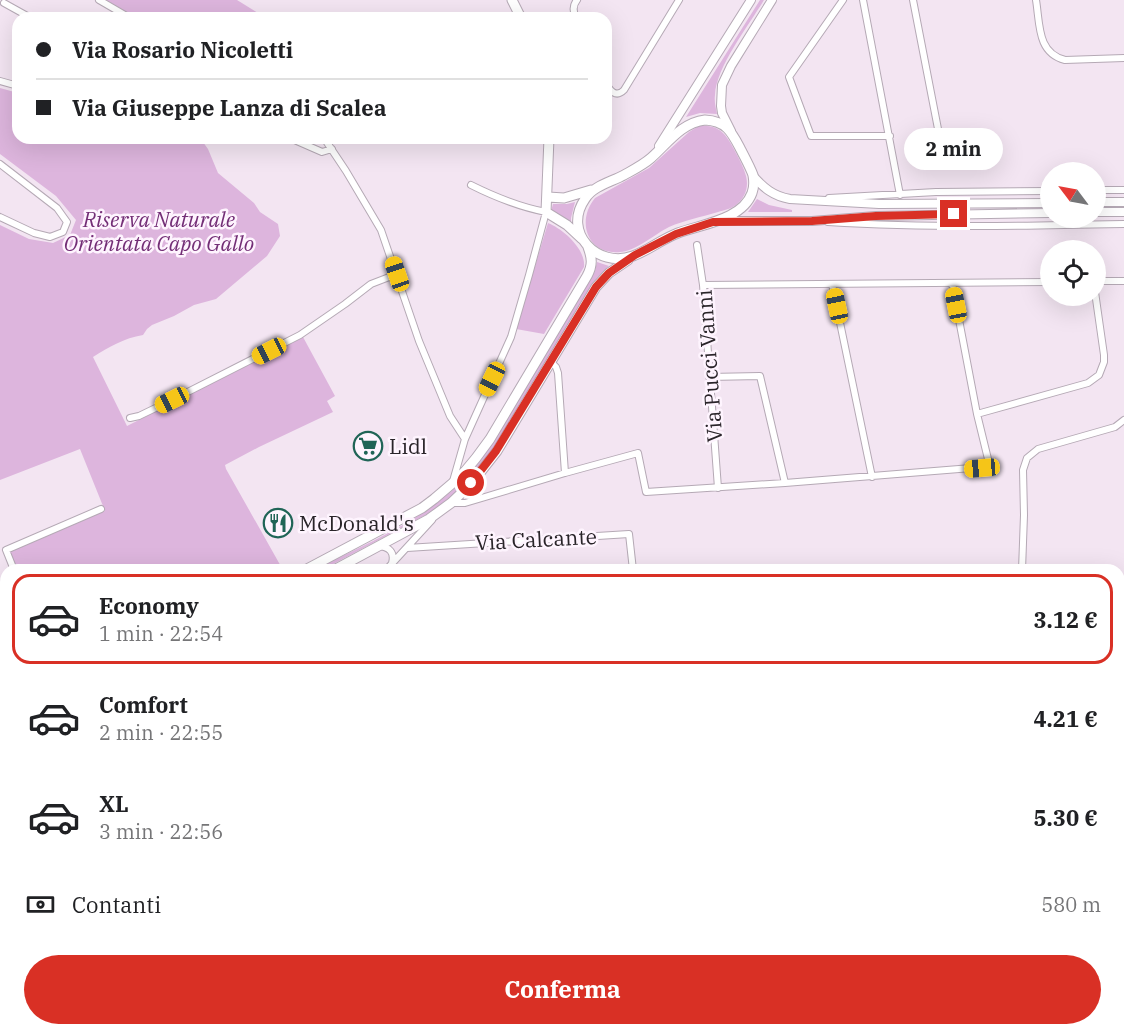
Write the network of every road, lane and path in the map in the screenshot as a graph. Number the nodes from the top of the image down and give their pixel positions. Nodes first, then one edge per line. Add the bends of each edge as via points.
1 (99, 0) edge
2 (679, 0) edge
3 (751, 0) edge
4 (772, 0) edge
5 (843, 0) edge
6 (863, 0) edge
7 (913, 0) edge
8 (1036, 0) edge
9 (3, 3) dead end
10 (20, 12) edge
11 (120, 12) edge
12 (1124, 58) edge
13 (612, 92) edge
14 (939, 134) dead end
15 (733, 135) junction
16 (890, 136) junction
17 (304, 144) edge
18 (328, 144) edge
19 (549, 144) edge
20 (332, 149) junction
21 (650, 159) junction
22 (0, 164) edge
23 (753, 176) junction
24 (471, 185) dead end
25 (596, 189) junction
26 (1106, 190) edge
27 (1124, 190) edge
28 (1040, 191) edge
29 (900, 195) junction
30 (548, 197) junction
31 (815, 200) junction
32 (1106, 202) edge
33 (1124, 202) edge
34 (1040, 203) edge
35 (546, 212) junction
36 (1124, 212) edge
37 (1040, 213) edge
38 (1106, 213) edge
39 (0, 217) edge
40 (812, 221) junction
41 (713, 222) junction
42 (1124, 224) edge
43 (584, 242) junction
44 (697, 244) dead end
45 (635, 255) junction
46 (397, 274) junction
47 (1106, 281) edge
48 (1124, 281) edge
49 (1040, 282) edge
50 (832, 284) junction
51 (952, 284) junction
52 (703, 285) junction
53 (1097, 306) edge
54 (551, 362) junction
55 (709, 376) junction
56 (977, 414) junction
57 (130, 418) dead end
58 (1124, 420) edge
59 (465, 439) junction
60 (565, 472) junction
61 (872, 477) junction
62 (785, 483) junction
63 (451, 486) junction
64 (718, 488) junction
65 (451, 503) junction
66 (101, 509) dead end
67 (439, 511) junction
68 (379, 546) junction
69 (407, 548) junction
70 (392, 563) joint
71 (12, 564) edge
72 (316, 564) edge
73 (345, 564) edge
74 (632, 564) edge
75 (1022, 564) edge

1 - 11 street
2 - 13 street via 624,90
3 - 21 street
4 - 15 street via 722,85 722,113
5 - 16 street via 789,77 811,136
6 - 16 street
7 - 14 street
8 - 12 street via 1043,42 1049,53 1065,60
9 - 10 street
15 - 21 main road via 718,122 697,121 680,130
15 - 23 main road
16 - 29 street
17 - 20 street via 322,152
18 - 20 street
19 - 30 main road
20 - 46 street via 373,214
21 - 25 main road
22 - 39 street via 57,208 67,222 63,232 50,237
23 - 31 street via 773,194
23 - 41 main road via 753,190 744,207
24 - 35 street
25 - 30 main road
25 - 43 main road via 579,212
26 - 27 street
28 - 29 street
29 - 31 street
30 - 35 main road
31 - 34 street via 879,204
32 - 33 street
35 - 43 main road
35 - 59 street via 511,337
36 - 38 street
37 - 40 street
40 - 41 street
40 - 42 street via 870,225
41 - 45 main road via 676,234
43 - 45 main road via 606,257 625,259
43 - 63 main road via 592,258 587,276 483,449
44 - 52 street, Via Pucci Vanni
45 - 54 main road via 596,287
46 - 57 street via 371,284 300,335
46 - 59 street via 423,352 450,416
47 - 48 street
49 - 51 street
50 - 51 street
50 - 52 street
50 - 61 street
51 - 56 street
52 - 55 street, Via Pucci Vanni
53 - 56 street via 1104,355 1099,375 1088,383
54 - 60 street via 558,373
54 - 65 main road via 493,456
55 - 62 street via 760,376
55 - 64 street, Via Pucci Vanni
56 - 61 street via 988,459 982,468
58 - 75 street via 1115,427 1038,449 1028,458 1023,470
59 - 63 street
60 - 64 street via 638,453 646,492
60 - 65 street via 465,503
61 - 62 street
62 - 64 street
63 - 72 main road via 422,508
65 - 67 main road
66 - 71 street via 6,550
67 - 68 main road
67 - 69 street
68 - 70 street via 391,550
68 - 73 main road
69 - 70 street
69 - 74 street, Via Calcante via 629,534

